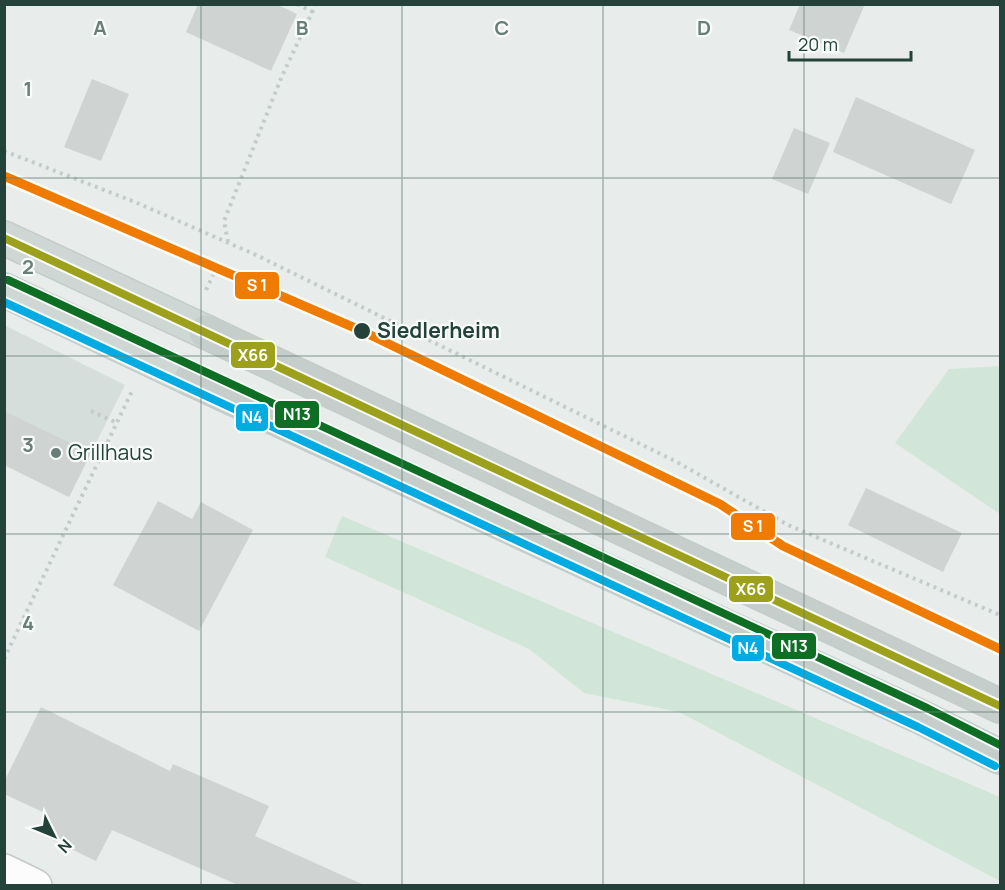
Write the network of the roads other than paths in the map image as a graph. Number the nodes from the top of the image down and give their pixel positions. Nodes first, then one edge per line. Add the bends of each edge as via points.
1 (4, 238) edge
2 (4, 290) edge
3 (206, 332) joint
4 (180, 374) joint
5 (1000, 706) edge
6 (1000, 757) edge
7 (4, 871) edge
8 (36, 885) edge

1 - 3 main road
2 - 4 main road
3 - 5 highway
4 - 6 highway
7 - 8 street

